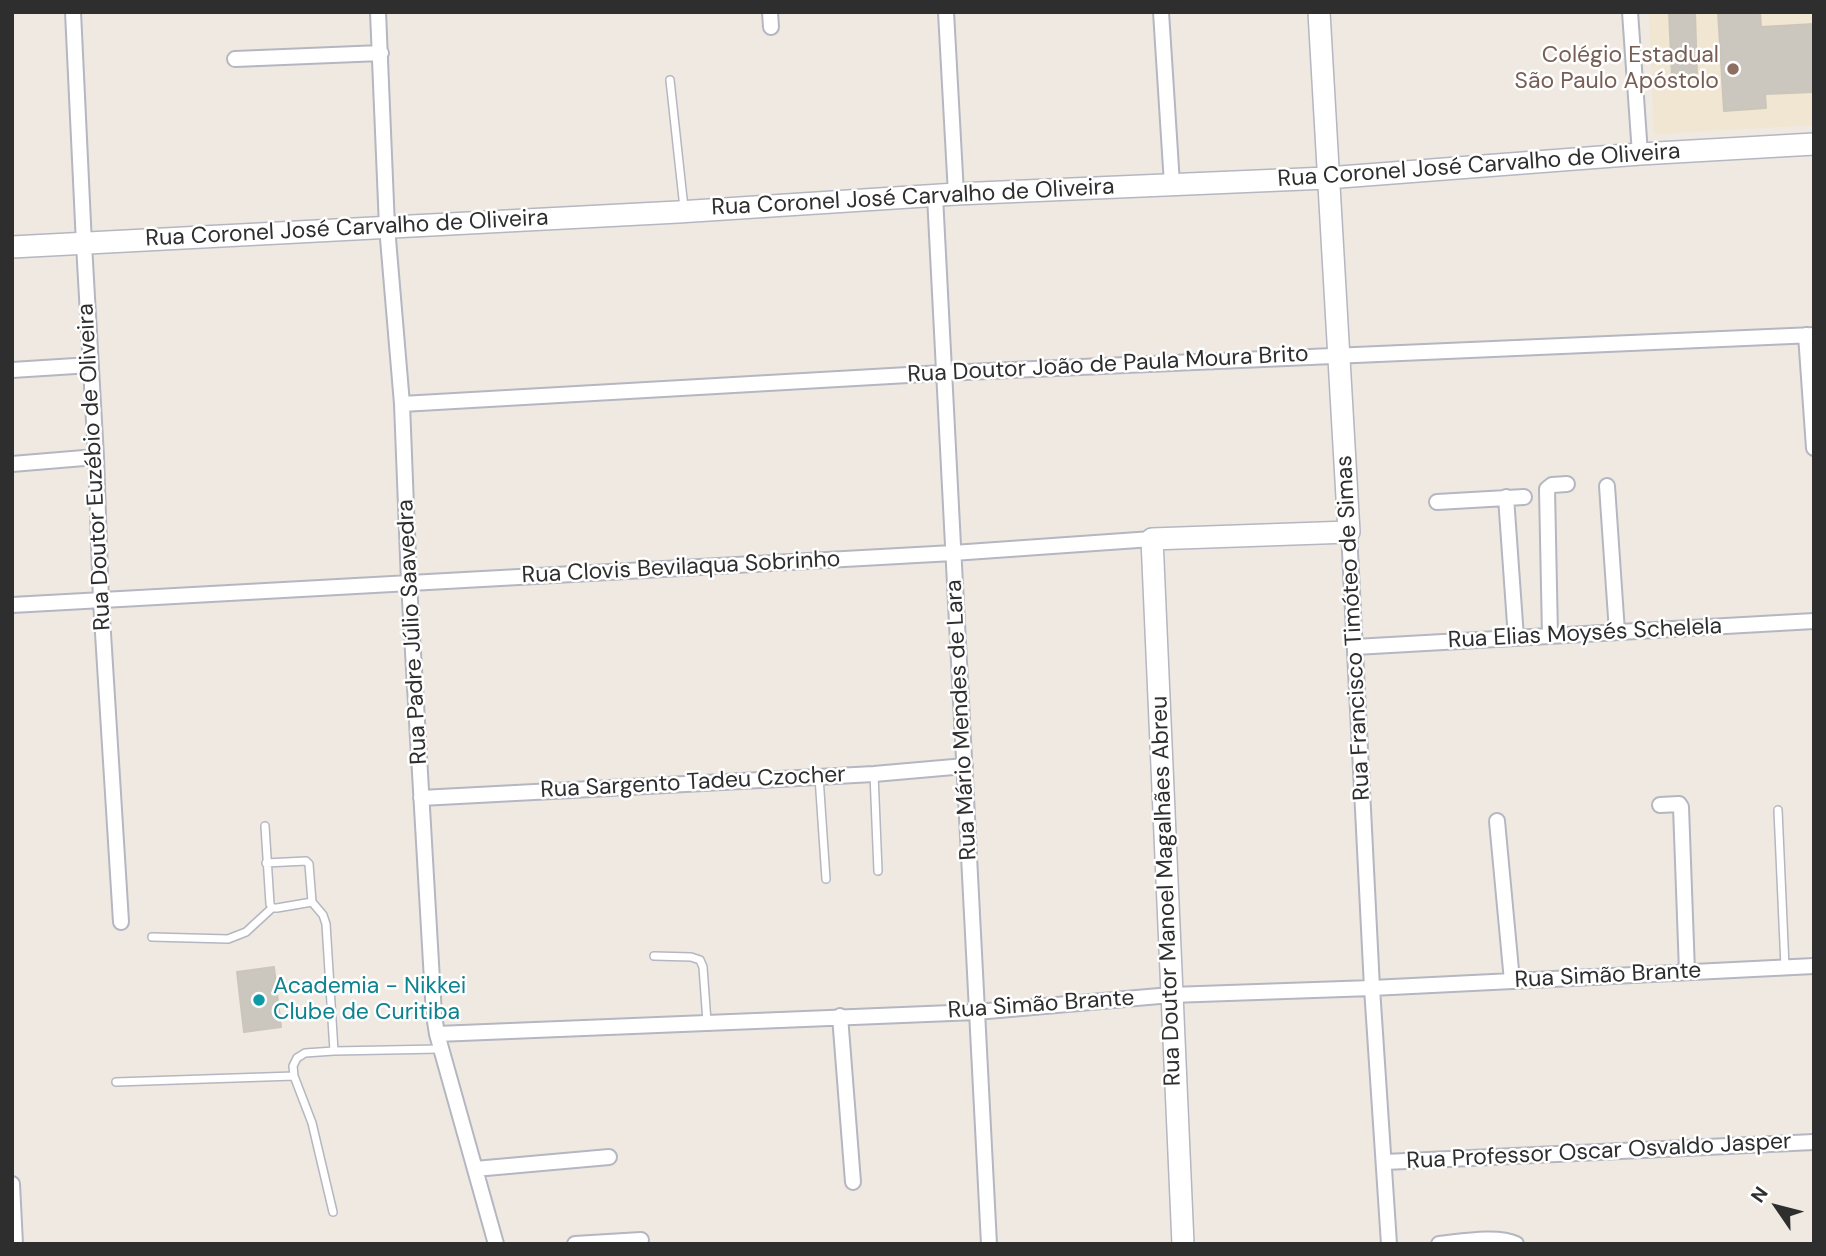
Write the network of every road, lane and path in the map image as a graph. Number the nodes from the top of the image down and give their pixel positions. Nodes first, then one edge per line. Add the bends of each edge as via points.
1 (73, 12) edge
2 (378, 12) edge
3 (946, 12) edge
4 (1161, 12) edge
5 (1319, 12) edge
6 (1630, 12) edge
7 (381, 53) junction
8 (235, 59) dead end
9 (670, 80) dead end
10 (1814, 144) edge
11 (1640, 154) junction
12 (1327, 178) junction
13 (1172, 184) junction
14 (945, 195) junction
15 (684, 212) junction
16 (387, 227) junction
17 (84, 244) junction
18 (12, 247) edge
19 (1810, 335) edge
20 (1338, 355) junction
21 (91, 365) junction
22 (12, 370) edge
23 (943, 373) junction
24 (402, 404) junction
25 (1814, 448) edge
26 (96, 457) junction
27 (12, 464) edge
28 (1567, 484) dead end
29 (1608, 486) dead end
30 (1506, 497) junction
31 (1524, 497) dead end
32 (1437, 502) dead end
33 (1349, 532) junction
34 (1152, 538) junction
35 (953, 553) junction
36 (409, 583) junction
37 (101, 601) junction
38 (12, 605) edge
39 (1814, 621) edge
40 (1617, 632) junction
41 (1550, 636) junction
42 (1516, 638) junction
43 (1356, 647) junction
44 (965, 766) junction
45 (874, 774) junction
46 (818, 777) junction
47 (421, 798) junction
48 (1660, 805) dead end
49 (1778, 810) dead end
50 (1497, 821) dead end
51 (265, 826) dead end
52 (266, 863) junction
53 (878, 871) dead end
54 (826, 879) dead end
55 (312, 902) junction
56 (272, 908) junction
57 (121, 922) dead end
58 (152, 937) dead end
59 (654, 956) dead end
60 (1814, 966) edge
61 (1785, 967) junction
62 (1687, 972) junction
63 (1512, 981) junction
64 (1372, 988) junction
65 (1171, 995) junction
66 (976, 1012) junction
67 (840, 1016) junction
68 (707, 1022) junction
69 (437, 1034) junction
70 (441, 1049) junction
71 (334, 1051) junction
72 (294, 1076) junction
73 (116, 1082) dead end
74 (1814, 1142) edge
75 (609, 1157) dead end
76 (1385, 1162) junction
77 (475, 1169) junction
78 (853, 1182) dead end
79 (12, 1184) edge
80 (333, 1212) dead end
81 (641, 1240) dead end
82 (15, 1244) edge
83 (496, 1244) edge
84 (575, 1244) edge
85 (989, 1244) edge
86 (1183, 1244) edge
87 (1389, 1244) edge
88 (1439, 1244) edge
89 (1516, 1244) edge

1 - 17 street, Rua Doutor Euzébio de Oliveira
2 - 7 street, Rua Padre Júlio Saavedra
3 - 14 street, Rua Mário Mendes de Lara
4 - 13 street
5 - 12 street, Rua Francisco Timóteo de Simas
6 - 11 street
7 - 8 street
7 - 16 street, Rua Padre Júlio Saavedra
9 - 15 lane
10 - 11 street, Rua Coronel José Carvalho de Oliveira
11 - 12 street, Rua Coronel José Carvalho de Oliveira
12 - 13 street, Rua Coronel José Carvalho de Oliveira
12 - 20 street, Rua Francisco Timóteo de Simas
13 - 14 street, Rua Coronel José Carvalho de Oliveira
14 - 15 street, Rua Coronel José Carvalho de Oliveira
14 - 23 street, Rua Mário Mendes de Lara
15 - 16 street, Rua Coronel José Carvalho de Oliveira
16 - 17 street, Rua Coronel José Carvalho de Oliveira
16 - 24 street, Rua Padre Júlio Saavedra
17 - 18 street, Rua Coronel José Carvalho de Oliveira
17 - 21 street, Rua Doutor Euzébio de Oliveira
19 - 20 street, Rua Doutor João de Paula Moura Brito
19 - 25 street
20 - 23 street, Rua Doutor João de Paula Moura Brito
20 - 33 street, Rua Francisco Timóteo de Simas
21 - 22 street
21 - 26 street, Rua Doutor Euzébio de Oliveira
23 - 24 street, Rua Doutor João de Paula Moura Brito
23 - 35 street, Rua Mário Mendes de Lara
24 - 36 street, Rua Padre Júlio Saavedra
26 - 27 street
26 - 37 street, Rua Doutor Euzébio de Oliveira
28 - 41 street via 1547,489
29 - 40 street
30 - 31 street
30 - 32 street
30 - 42 street
33 - 34 street, Rua Clovis Bevilaqua Sobrinho
33 - 43 street, Rua Francisco Timóteo de Simas
34 - 35 street, Rua Clovis Bevilaqua Sobrinho
34 - 65 street, Rua Doutor Manoel Magalhães Abreu
35 - 36 street, Rua Clovis Bevilaqua Sobrinho
35 - 44 street, Rua Mário Mendes de Lara
36 - 37 street, Rua Clovis Bevilaqua Sobrinho
36 - 47 street, Rua Padre Júlio Saavedra
37 - 38 street, Rua Clovis Bevilaqua Sobrinho
37 - 57 street, Rua Doutor Euzébio de Oliveira
39 - 40 street, Rua Elias Moysés Schelela
40 - 41 street, Rua Elias Moysés Schelela
41 - 42 street, Rua Elias Moysés Schelela
42 - 43 street, Rua Elias Moysés Schelela
43 - 64 street, Rua Francisco Timóteo de Simas
44 - 45 street, Rua Sargento Tadeu Czocher
44 - 66 street, Rua Mário Mendes de Lara
45 - 46 street, Rua Sargento Tadeu Czocher
45 - 53 lane
46 - 47 street, Rua Sargento Tadeu Czocher
46 - 54 lane
47 - 69 street, Rua Padre Júlio Saavedra
48 - 62 street via 1681,807
49 - 61 lane
50 - 63 street
51 - 52 lane
52 - 55 lane via 308,862
52 - 56 lane
55 - 56 lane
55 - 71 lane via 327,924
56 - 58 lane via 246,932 228,939
59 - 68 lane via 700,960
60 - 61 street, Rua Simão Brante
61 - 62 street, Rua Simão Brante
62 - 63 street, Rua Simão Brante
63 - 64 street, Rua Simão Brante
64 - 65 street, Rua Simão Brante
64 - 76 street, Rua Francisco Timóteo de Simas
65 - 66 street, Rua Simão Brante
65 - 86 street, Rua Doutor Manoel Magalhães Abreu
66 - 67 street, Rua Simão Brante
66 - 85 street, Rua Mário Mendes de Lara
67 - 68 street, Rua Simão Brante
67 - 78 street
68 - 69 street, Rua Simão Brante
69 - 70 street, Rua Padre Júlio Saavedra
70 - 71 lane
70 - 77 street, Rua Padre Júlio Saavedra
71 - 72 lane via 304,1053 293,1066
72 - 73 lane
72 - 80 lane via 312,1123
74 - 76 street, Rua Professor Oscar Osvaldo Jasper
75 - 77 street
76 - 87 street, Rua Francisco Timóteo de Simas
77 - 83 street, Rua Padre Júlio Saavedra
79 - 82 street
81 - 84 street
88 - 89 street via 1501,1239

